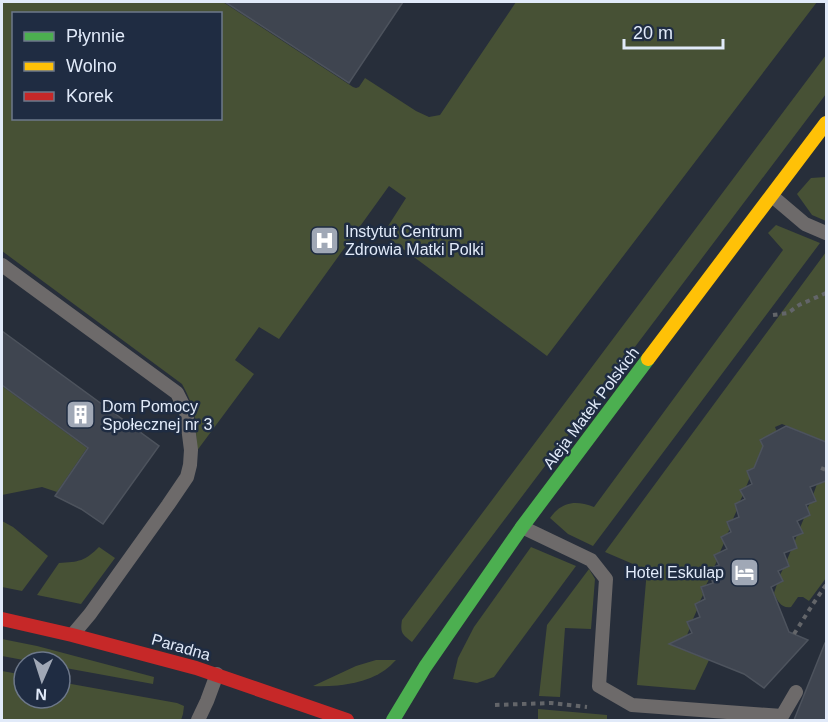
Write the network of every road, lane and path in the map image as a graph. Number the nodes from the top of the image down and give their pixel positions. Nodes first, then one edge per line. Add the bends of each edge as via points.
1 (826, 123) edge
2 (771, 196) junction
3 (826, 233) edge
4 (2, 266) edge
5 (826, 293) edge
6 (773, 315) dead end
7 (821, 468) dead end
8 (826, 470) edge
9 (522, 527) junction
10 (826, 585) edge
11 (2, 619) edge
12 (794, 634) dead end
13 (72, 635) junction
14 (217, 674) junction
15 (796, 692) dead end
16 (495, 705) dead end
17 (592, 707) dead end
18 (198, 720) edge
19 (347, 720) edge
20 (393, 720) edge

1 - 2 street, Aleja Matek Polskich
2 - 3 lane via 805,224
2 - 9 street, Aleja Matek Polskich
4 - 13 lane via 177,393 186,411 191,450 187,477
5 - 6 path via 788,313
7 - 8 path
9 - 15 lane via 591,560 606,579 598,686 632,705 782,716
9 - 20 street, Aleja Matek Polskich
10 - 12 path
11 - 13 street, Paradna
13 - 14 street, Paradna
14 - 18 lane
14 - 19 street, Paradna
16 - 17 path

